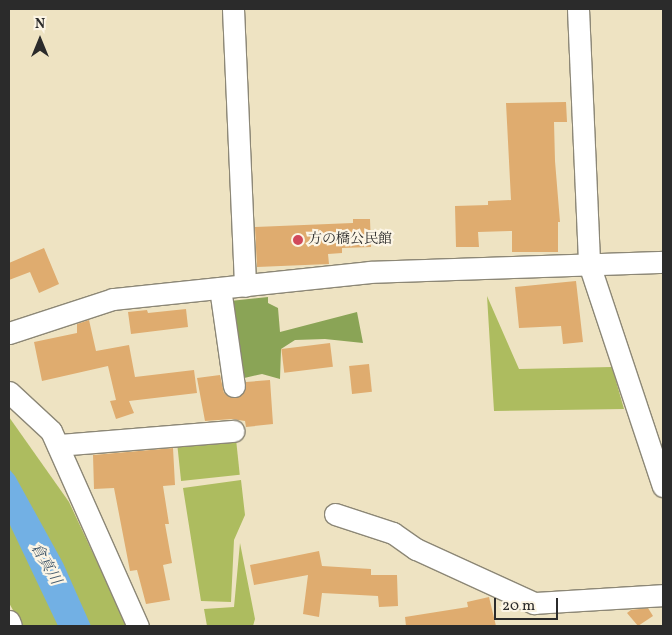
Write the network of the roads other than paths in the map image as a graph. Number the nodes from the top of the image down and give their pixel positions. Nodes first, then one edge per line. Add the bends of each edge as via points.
1 (233, 9) edge
2 (578, 9) edge
3 (663, 262) edge
4 (588, 264) junction
5 (244, 286) junction
6 (220, 288) junction
7 (9, 333) edge
8 (234, 386) dead end
9 (9, 392) edge
10 (233, 431) dead end
11 (58, 445) junction
12 (663, 486) edge
13 (335, 514) dead end
14 (663, 595) edge
15 (9, 621) edge
16 (11, 626) edge
17 (138, 626) edge

1 - 5 street
2 - 4 street
3 - 4 street
4 - 5 street via 370,272
4 - 12 street
5 - 6 street
6 - 7 street via 113,300
6 - 8 street
9 - 11 street via 51,431
10 - 11 street
11 - 17 street
13 - 14 street via 393,533 416,549 534,603
15 - 16 street

